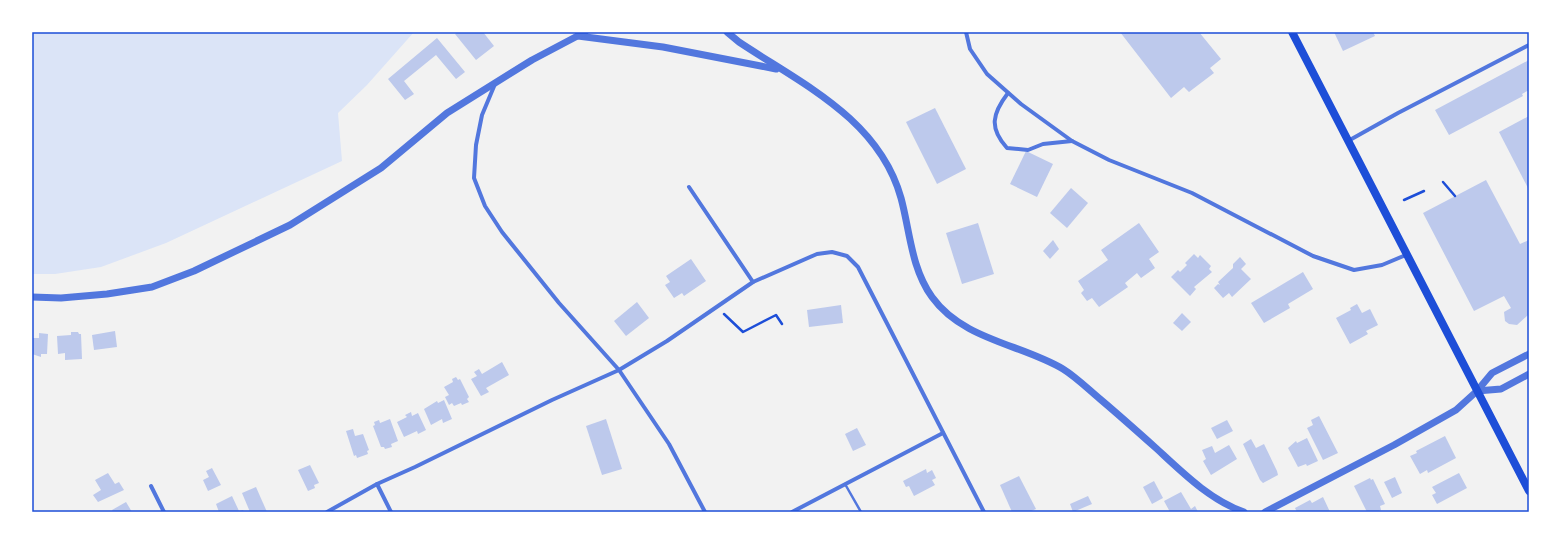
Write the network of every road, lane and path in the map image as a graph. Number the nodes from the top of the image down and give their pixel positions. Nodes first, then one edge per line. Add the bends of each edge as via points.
1 (585, 32) edge
2 (727, 32) edge
3 (966, 32) edge
4 (1292, 32) edge
5 (579, 34) edge
6 (1529, 45) edge
7 (780, 70) junction
8 (496, 82) junction
9 (1008, 93) junction
10 (1072, 141) junction
11 (1348, 141) junction
12 (1443, 182) dead end
13 (689, 187) dead end
14 (1424, 191) dead end
15 (1455, 196) dead end
16 (1404, 200) dead end
17 (1406, 255) junction
18 (753, 282) junction
19 (32, 297) edge
20 (724, 314) dead end
21 (782, 324) dead end
22 (1529, 354) edge
23 (619, 370) junction
24 (1529, 374) edge
25 (1477, 391) junction
26 (942, 433) junction
27 (377, 484) junction
28 (845, 484) junction
29 (151, 486) dead end
30 (1529, 491) edge
31 (164, 512) edge
32 (326, 512) edge
33 (391, 512) edge
34 (705, 512) edge
35 (792, 512) edge
36 (861, 512) edge
37 (984, 512) edge
38 (1244, 512) edge
39 (1266, 512) edge

1 - 5 street
2 - 7 street
3 - 9 street via 970,49 987,74
4 - 11 main road
5 - 7 street via 663,47
5 - 8 street
6 - 11 street via 1404,109
7 - 38 street via 841,109 873,142 889,168 901,197 918,271 932,298 954,319 980,334 1037,356 1064,370 1200,487
8 - 19 street via 447,113 374,172 290,225 194,271 144,288 61,298
8 - 23 street via 482,115 476,145 474,178 485,206 502,232 559,303
9 - 10 street
9 - 10 street via 999,104 994,120 997,137 1007,148 1028,150 1043,144
10 - 17 street via 1109,160 1192,193 1313,256 1354,270 1382,265
11 - 17 main road
12 - 15 path
13 - 18 street
14 - 16 path
17 - 25 main road
18 - 23 street via 668,341
18 - 26 street via 817,254 832,252 847,256 858,267
20 - 21 path via 743,332 776,315
22 - 25 street via 1492,373
23 - 27 street
23 - 34 street via 669,444
24 - 25 street via 1501,389
25 - 30 main road
25 - 39 street via 1456,410
26 - 28 street
26 - 37 street
27 - 32 street
27 - 33 street
28 - 35 street
28 - 36 lane
29 - 31 street

